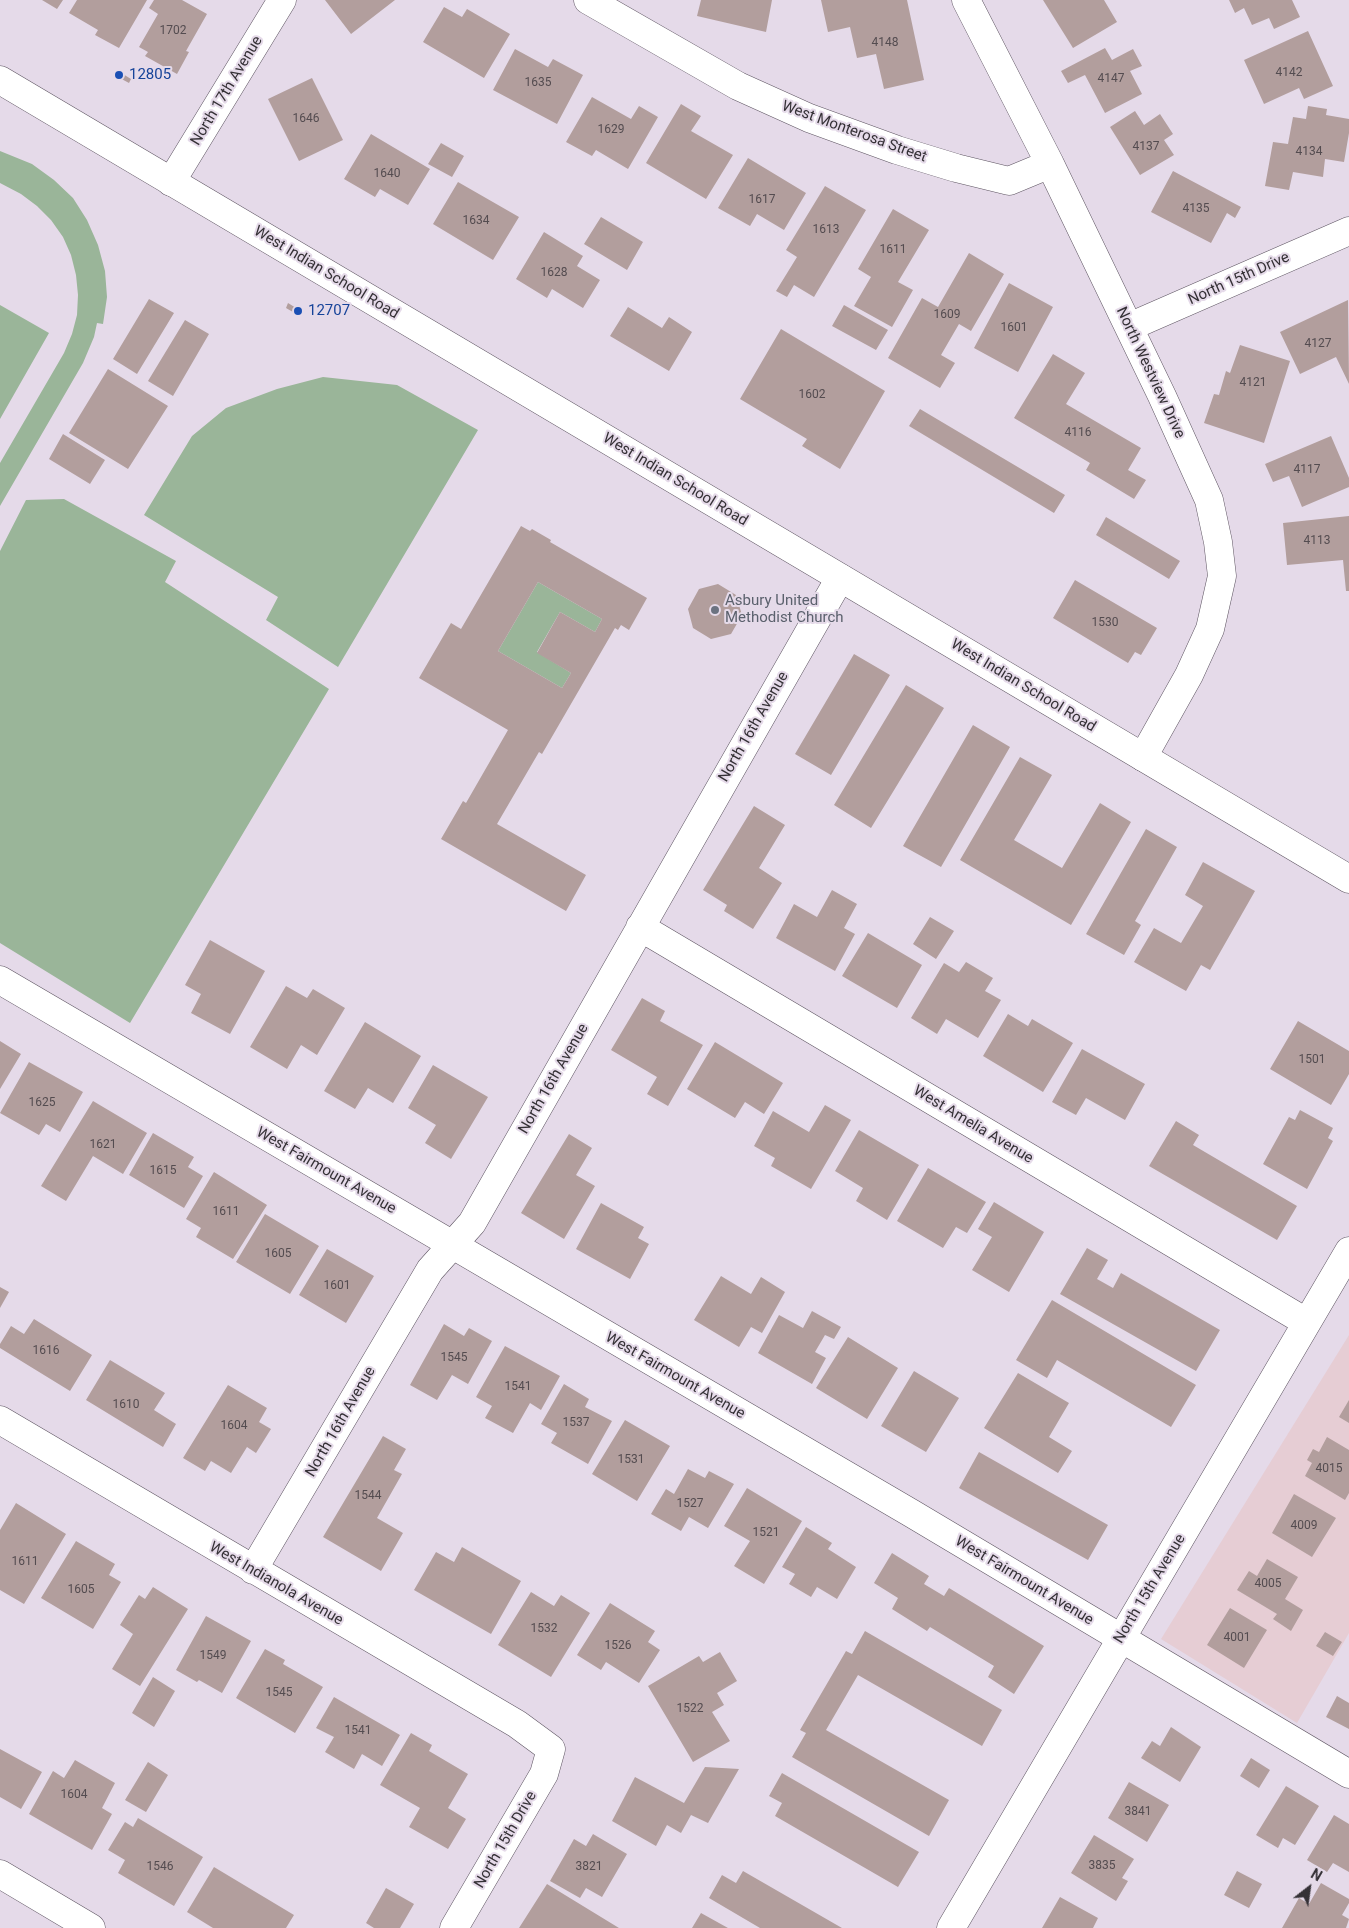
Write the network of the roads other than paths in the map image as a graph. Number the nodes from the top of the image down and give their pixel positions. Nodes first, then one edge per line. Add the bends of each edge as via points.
1 (282, 0) edge
2 (588, 0) edge
3 (966, 0) edge
4 (0, 80) edge
5 (1050, 164) junction
6 (171, 182) junction
7 (1349, 231) edge
8 (1129, 327) junction
9 (840, 578) junction
10 (1142, 757) junction
11 (1349, 879) edge
12 (640, 927) junction
13 (0, 980) edge
14 (453, 1246) junction
15 (1349, 1251) edge
16 (1306, 1322) junction
17 (0, 1420) edge
18 (253, 1570) junction
19 (1120, 1639) junction
20 (550, 1749) joint
21 (1349, 1774) edge
22 (0, 1874) edge
23 (91, 1928) edge
24 (454, 1928) edge
25 (951, 1928) edge

1 - 6 street, North 17th Avenue
2 - 5 street, West Monterosa Street via 738,86 808,118 888,147 1009,181
3 - 5 street, North Westview Drive
4 - 6 street, West Indian School Road
5 - 8 street, North Westview Drive
6 - 9 street, West Indian School Road
7 - 8 street, North 15th Drive
8 - 10 street, North Westview Drive via 1209,500 1222,576 1210,629 1189,675
9 - 10 street, West Indian School Road
9 - 12 street, North 16th Avenue
10 - 11 street, West Indian School Road
12 - 14 street, North 16th Avenue via 472,1223
12 - 16 street, West Amelia Avenue
13 - 14 street, West Fairmount Avenue
14 - 18 street, North 16th Avenue via 430,1270
14 - 19 street, West Fairmount Avenue
15 - 16 street, North 15th Avenue
16 - 19 street, North 15th Avenue
17 - 18 street, West Indianola Avenue
18 - 20 street, West Indianola Avenue via 517,1724
19 - 21 street, West Fairmount Avenue
19 - 25 street, North 15th Avenue
20 - 24 street, North 15th Drive via 544,1774
22 - 23 street

